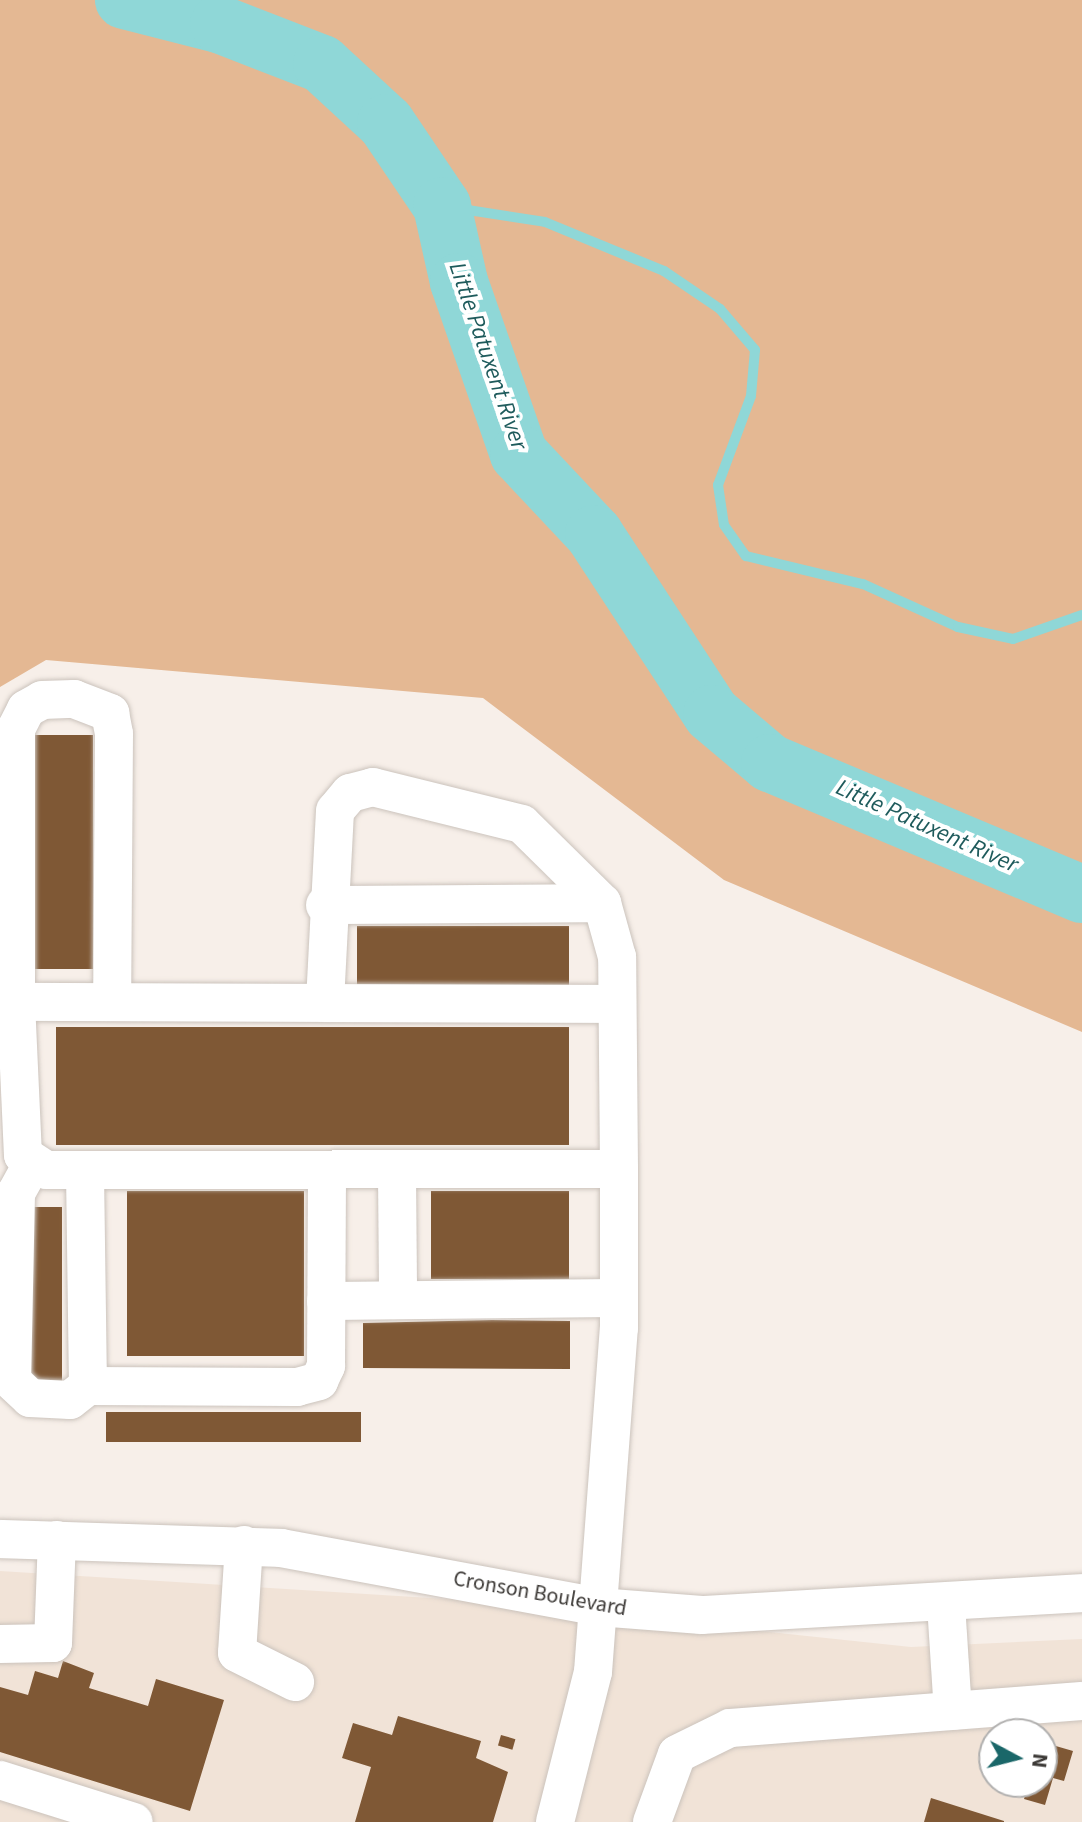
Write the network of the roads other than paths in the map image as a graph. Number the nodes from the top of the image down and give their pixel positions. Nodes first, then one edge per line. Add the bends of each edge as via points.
1 (602, 903) junction
2 (325, 905) junction
3 (112, 1001) junction
4 (16, 1002) junction
5 (325, 1003) junction
6 (617, 1004) junction
7 (31, 1166) junction
8 (619, 1169) junction
9 (327, 1171) junction
10 (85, 1172) junction
11 (397, 1173) junction
12 (619, 1298) junction
13 (398, 1300) junction
14 (326, 1301) junction
15 (88, 1386) junction
16 (0, 1539) edge
17 (57, 1540) junction
18 (244, 1545) junction
19 (1082, 1593) edge
20 (946, 1604) junction
21 (598, 1607) junction
22 (0, 1644) edge
23 (295, 1682) dead end
24 (1082, 1701) edge
25 (953, 1711) junction
26 (0, 1780) edge
27 (134, 1822) edge
28 (555, 1822) edge
29 (652, 1822) edge

1 - 2 street
1 - 2 street via 522,824 373,787 350,793 335,811
1 - 6 street via 617,957
2 - 5 street
3 - 4 street
3 - 4 street via 114,734 110,713 74,699 42,700 26,709 16,729
3 - 5 street
4 - 7 street via 23,1155
5 - 6 street
6 - 8 street
7 - 10 street
7 - 15 street via 16,1193 12,1381 30,1398 70,1400
8 - 11 street
8 - 12 street
9 - 10 street
9 - 11 street
9 - 14 street
10 - 15 street
11 - 13 street
12 - 13 street
12 - 21 street
13 - 14 street
14 - 15 street via 326,1366 319,1381 297,1387
16 - 17 street, Cronson Boulevard
17 - 18 street, Cronson Boulevard
17 - 22 street via 53,1643
18 - 21 street, Cronson Boulevard
18 - 23 street via 237,1653
19 - 20 street, Cronson Boulevard
20 - 21 street, Cronson Boulevard via 757,1616
20 - 25 street
21 - 28 street via 584,1727
24 - 25 street
25 - 29 street via 714,1733 677,1754
26 - 27 street

